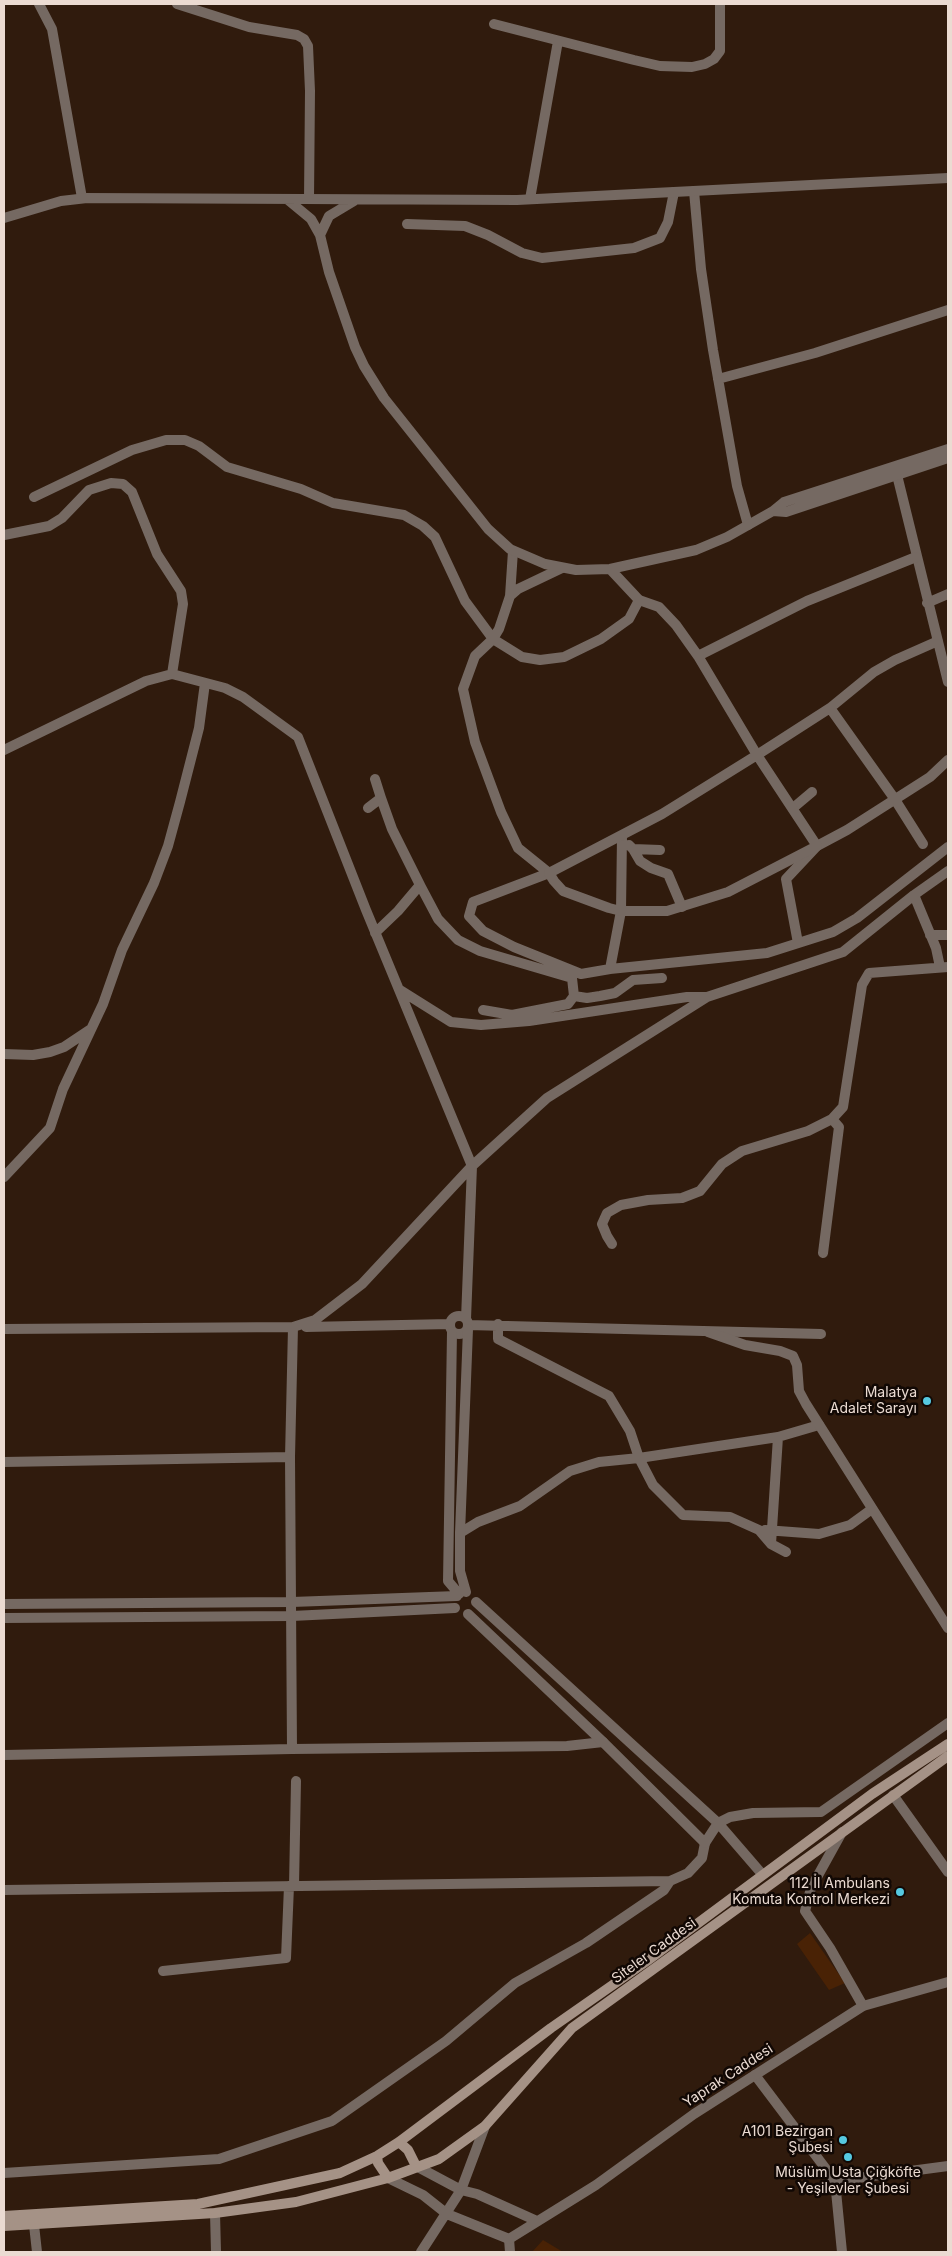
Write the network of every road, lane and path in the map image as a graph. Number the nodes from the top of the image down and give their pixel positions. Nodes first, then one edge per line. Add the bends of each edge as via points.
1 (39, 4) edge
2 (176, 4) edge
3 (720, 4) edge
4 (494, 24) dead end
5 (558, 41) junction
6 (948, 178) edge
7 (694, 191) junction
8 (674, 192) junction
9 (82, 198) junction
10 (356, 199) junction
11 (530, 199) junction
12 (288, 200) junction
13 (309, 200) junction
14 (4, 218) edge
15 (407, 224) dead end
16 (320, 235) junction
17 (948, 310) edge
18 (718, 380) junction
19 (948, 449) edge
20 (948, 458) edge
21 (896, 475) junction
22 (34, 497) dead end
23 (773, 512) junction
24 (748, 525) junction
25 (4, 535) edge
26 (513, 551) junction
27 (916, 557) junction
28 (562, 568) junction
29 (610, 569) junction
30 (948, 594) edge
31 (510, 596) junction
32 (639, 600) junction
33 (927, 603) junction
34 (493, 639) junction
35 (938, 641) junction
36 (698, 656) junction
37 (172, 674) junction
38 (948, 681) edge
39 (205, 683) junction
40 (830, 708) junction
41 (4, 750) edge
42 (758, 755) junction
43 (948, 760) edge
44 (375, 779) dead end
45 (812, 792) dead end
46 (381, 798) junction
47 (894, 798) junction
48 (368, 808) dead end
49 (793, 808) junction
50 (622, 836) junction
51 (923, 844) dead end
52 (818, 846) junction
53 (948, 847) edge
54 (633, 849) junction
55 (660, 850) dead end
56 (948, 871) edge
57 (549, 874) junction
58 (420, 885) junction
59 (914, 895) junction
60 (682, 907) junction
61 (621, 910) junction
62 (375, 933) junction
63 (930, 935) junction
64 (948, 935) edge
65 (798, 943) junction
66 (944, 967) edge
67 (610, 969) junction
68 (662, 978) dead end
69 (400, 990) junction
70 (574, 996) junction
71 (707, 997) junction
72 (483, 1010) dead end
73 (91, 1028) junction
74 (4, 1054) edge
75 (832, 1119) junction
76 (472, 1166) junction
77 (4, 1177) edge
78 (612, 1244) dead end
79 (823, 1253) dead end
80 (467, 1324) junction
81 (498, 1324) junction
82 (292, 1327) junction
83 (451, 1328) junction
84 (4, 1329) edge
85 (708, 1332) junction
86 (821, 1334) dead end
87 (818, 1425) junction
88 (778, 1437) junction
89 (290, 1457) junction
90 (639, 1458) junction
91 (4, 1462) edge
92 (872, 1509) junction
93 (759, 1530) junction
94 (772, 1530) junction
95 (460, 1533) junction
96 (771, 1544) junction
97 (786, 1552) dead end
98 (460, 1594) junction
99 (292, 1602) junction
100 (476, 1602) junction
101 (4, 1604) edge
102 (455, 1608) junction
103 (468, 1614) junction
104 (292, 1616) junction
105 (4, 1618) edge
106 (948, 1628) edge
107 (948, 1723) edge
108 (604, 1742) junction
109 (948, 1744) edge
110 (292, 1748) junction
111 (4, 1755) edge
112 (948, 1756) edge
113 (296, 1781) dead end
114 (894, 1795) junction
115 (718, 1823) junction
116 (843, 1830) junction
117 (706, 1843) junction
118 (948, 1872) edge
119 (762, 1874) junction
120 (670, 1880) junction
121 (291, 1886) junction
122 (4, 1890) edge
123 (162, 1970) dead end
124 (948, 1982) edge
125 (863, 2006) junction
126 (755, 2074) junction
127 (485, 2126) junction
128 (399, 2142) junction
129 (377, 2156) junction
130 (416, 2166) junction
131 (948, 2166) edge
132 (4, 2173) edge
133 (388, 2178) junction
134 (835, 2181) junction
135 (462, 2190) junction
136 (215, 2213) junction
137 (447, 2214) junction
138 (4, 2216) edge
139 (34, 2219) junction
140 (537, 2221) junction
141 (4, 2226) edge
142 (509, 2239) junction
143 (37, 2252) edge
144 (216, 2252) edge
145 (421, 2252) edge
146 (510, 2252) edge
147 (842, 2252) edge

1 - 9 street via 52,29
2 - 13 street via 249,27 304,39 308,46 310,91
3 - 5 street via 720,52 705,64 692,67 660,66
4 - 5 street
5 - 11 street
6 - 7 street
7 - 8 street
7 - 18 street via 701,269
8 - 11 street
8 - 15 street via 668,222 660,238 634,248 542,258 522,253 465,226
9 - 12 street
9 - 14 street via 61,200
10 - 11 street
10 - 13 street
10 - 16 street via 329,216
12 - 13 street
12 - 16 street via 311,219
16 - 26 street via 340,309 374,383 488,529
17 - 18 street
18 - 24 street via 737,486
19 - 23 street via 784,502
20 - 21 street
21 - 23 street via 786,512
21 - 27 street
22 - 34 street via 132,450 166,440 185,440 199,446 227,467 301,489 333,503 404,515 423,526 435,537 465,601
23 - 24 street
24 - 29 street via 696,550
25 - 37 street via 49,526 62,518 89,490 110,483 123,484 132,492 157,554 181,591 183,604
26 - 28 street
26 - 31 street
27 - 33 street
27 - 36 street via 807,601
28 - 29 street
28 - 31 street
29 - 32 street
30 - 33 street
31 - 34 street
32 - 34 street via 629,619 601,639 564,657 540,660 522,657
32 - 36 street via 659,607
33 - 35 street
34 - 57 street via 475,656 462,689 475,742 501,812 518,848
35 - 38 street
35 - 40 street via 874,672
36 - 42 street
37 - 39 street
37 - 41 street via 146,681
39 - 62 street via 243,697 298,737
39 - 73 street via 199,728 168,846
40 - 42 street
40 - 47 street
42 - 49 street
42 - 50 street
43 - 47 street via 930,776
44 - 46 street
45 - 49 street
46 - 48 street
46 - 58 street via 392,830
47 - 51 street
47 - 52 street
49 - 52 street
50 - 54 street
50 - 57 street
50 - 61 street
52 - 60 street via 728,892
52 - 65 street via 786,879
53 - 65 street via 858,918 833,932
54 - 55 street
54 - 60 street via 640,861 668,874
56 - 59 street
57 - 61 street via 563,891
57 - 67 street via 473,902 469,916 483,931 581,974
58 - 62 street
58 - 70 street via 438,918 458,940 480,951 572,978
59 - 63 street
59 - 71 street via 844,952
60 - 61 street via 667,911
61 - 67 street
62 - 69 street
63 - 64 street
63 - 66 street
65 - 67 street via 767,953
66 - 75 street via 869,974 865,978 843,1107
68 - 70 street via 633,980 615,993 587,998
69 - 71 street via 450,1022 481,1025 529,1021 686,997
69 - 76 street
70 - 72 street via 568,1004 526,1013 512,1015
71 - 76 street via 547,1098
73 - 74 street via 64,1047 50,1052
73 - 77 street via 63,1089 50,1128
75 - 78 street via 808,1131 742,1151 722,1164 700,1191 682,1198 621,1205 607,1213 602,1224
75 - 79 street via 839,1127
76 - 80 street
76 - 82 street via 362,1284 315,1320
80 - 81 street
80 - 83 street via 461,1334
80 - 83 street via 461,1316 455,1317
80 - 95 street
81 - 85 street
81 - 90 street via 498,1339 609,1396 630,1431
82 - 83 street
82 - 84 street
82 - 89 street
83 - 98 street via 448,1581
85 - 86 street
85 - 87 street via 793,1356 800,1391
87 - 88 street
87 - 92 street
88 - 90 street
88 - 94 street
89 - 91 street
89 - 99 street
90 - 93 street via 653,1485 683,1515 730,1517
90 - 95 street via 598,1462 570,1471 520,1506 478,1522
92 - 94 street via 850,1525 818,1534
92 - 106 street
93 - 94 street
93 - 96 street
94 - 96 street
95 - 98 street
96 - 97 street
98 - 99 street
98 - 100 street via 472,1596
98 - 102 street via 454,1602
99 - 101 street
99 - 104 street
100 - 103 street
100 - 115 street
102 - 103 street via 462,1614
102 - 104 street
103 - 108 street
104 - 105 street
104 - 110 street
107 - 115 street via 821,1812 753,1813
108 - 110 street via 566,1746
108 - 117 street
109 - 119 main road, Siteler Caddesi via 872,1794
110 - 111 street
112 - 114 main road, Siteler Caddesi
113 - 121 street
114 - 116 main road, Siteler Caddesi
114 - 118 street
115 - 117 street
115 - 119 street
116 - 125 street via 811,1888 805,1911
116 - 127 main road, Siteler Caddesi via 572,2028
117 - 120 street via 702,1858 688,1873
119 - 128 main road, Siteler Caddesi via 648,1962 550,2028
120 - 121 street
120 - 132 street via 664,1890 594,1937 515,1983 446,2042 332,2121 219,2159
121 - 122 street
121 - 123 street via 286,1958
124 - 125 street, Yaprak Caddesi
125 - 126 street, Yaprak Caddesi
126 - 134 street
126 - 140 street, Yaprak Caddesi via 596,2186
127 - 130 main road, Siteler Caddesi via 439,2159
127 - 135 street
128 - 129 main road, Siteler Caddesi
128 - 130 main road via 408,2150
129 - 133 main road
129 - 139 main road, Siteler Caddesi via 333,2175 198,2204
130 - 133 main road, Siteler Caddesi
130 - 135 street
131 - 134 street
133 - 136 main road, Siteler Caddesi via 296,2202
133 - 137 street via 423,2195
134 - 147 street
135 - 137 street
135 - 140 street
136 - 139 main road, Siteler Caddesi
136 - 144 street
137 - 142 street
137 - 145 street
138 - 139 main road
139 - 141 main road
139 - 143 street
140 - 142 street, Yaprak Caddesi
142 - 146 street

